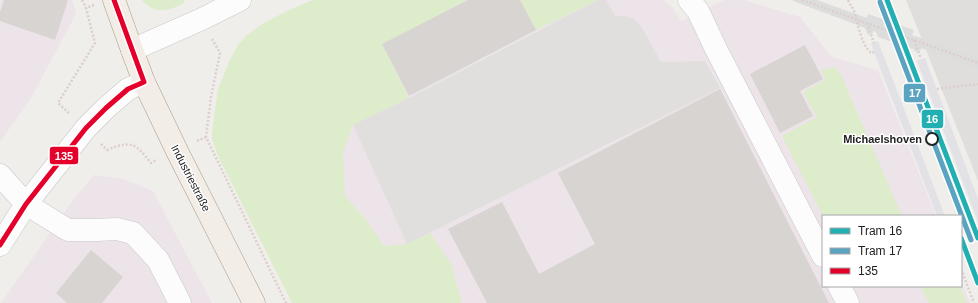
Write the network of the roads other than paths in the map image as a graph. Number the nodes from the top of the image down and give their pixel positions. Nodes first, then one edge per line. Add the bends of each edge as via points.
1 (114, 0) edge
2 (238, 0) edge
3 (693, 6) edge
4 (132, 50) junction
5 (144, 82) junction
6 (0, 175) edge
7 (26, 204) junction
8 (0, 245) edge
9 (822, 254) edge
10 (840, 287) edge
11 (180, 303) edge
12 (254, 303) edge
13 (848, 303) edge

1 - 4 main road, Industriestraße
2 - 4 street
3 - 9 street
4 - 5 main road, Industriestraße
5 - 7 street via 128,89 94,119
5 - 12 main road, Industriestraße
6 - 7 street
7 - 8 street
7 - 11 street via 68,230 117,229 133,234 158,260
10 - 13 street

